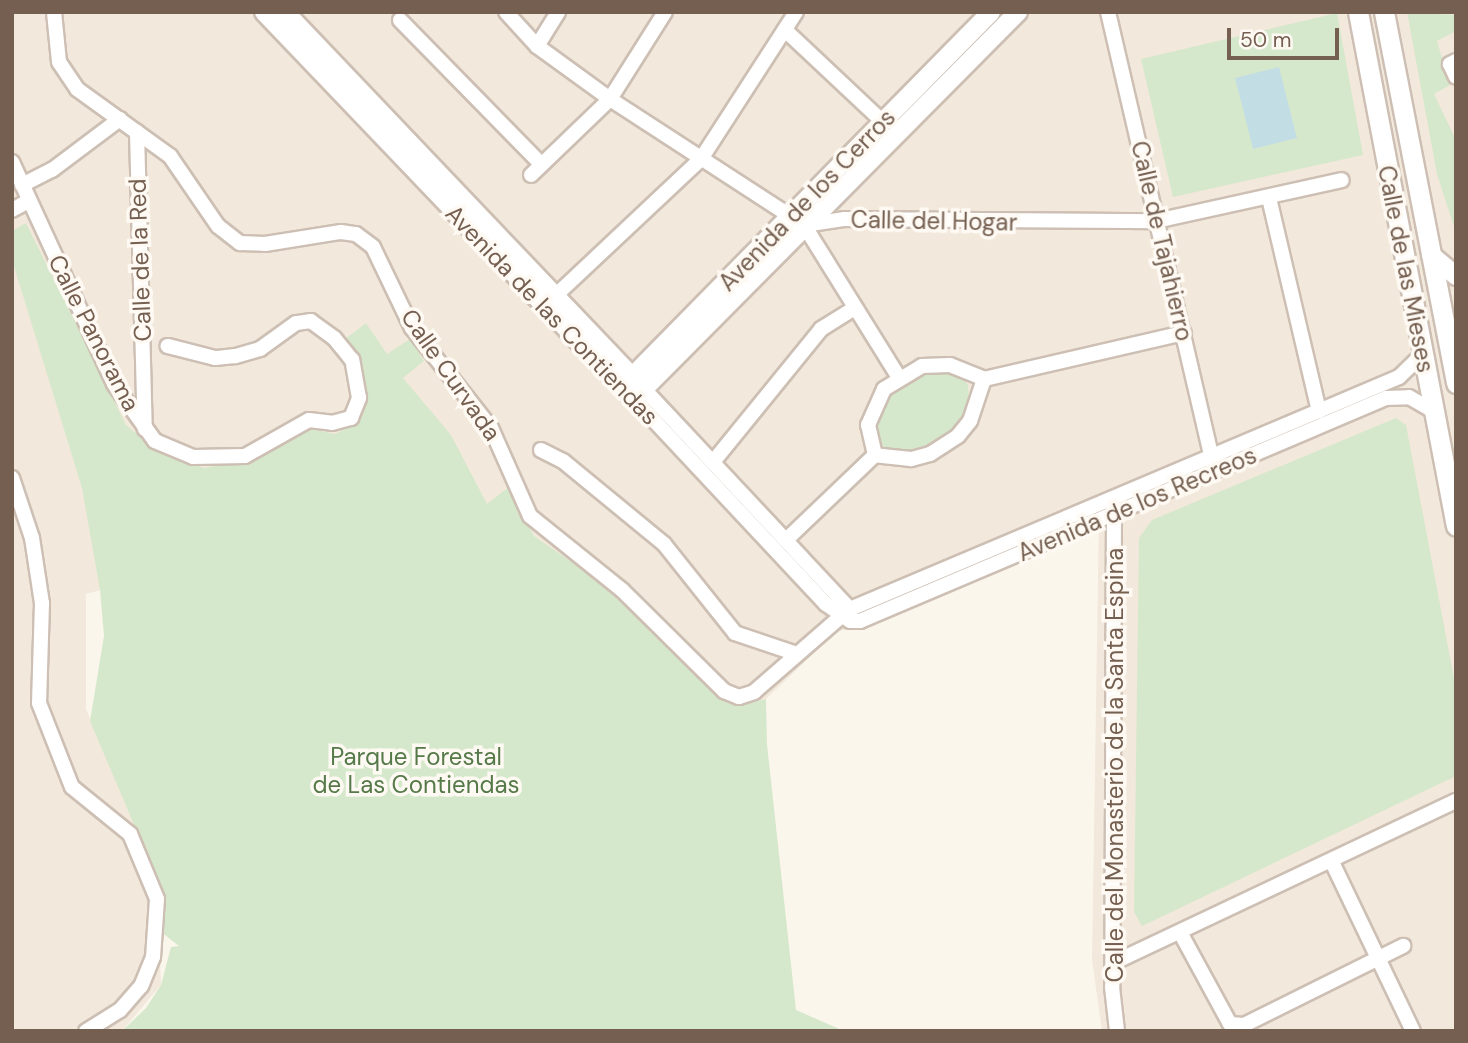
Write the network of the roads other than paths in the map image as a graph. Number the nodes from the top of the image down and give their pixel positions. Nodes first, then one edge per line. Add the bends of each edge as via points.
1 (54, 12) edge
2 (264, 12) edge
3 (285, 12) edge
4 (506, 12) edge
5 (558, 12) edge
6 (666, 12) edge
7 (796, 12) edge
8 (991, 12) edge
9 (1018, 12) edge
10 (1108, 12) edge
11 (1357, 12) edge
12 (1384, 12) edge
13 (400, 20) dead end
14 (785, 30) junction
15 (537, 46) junction
16 (1456, 61) edge
17 (1368, 65) junction
18 (1456, 76) edge
19 (610, 99) junction
20 (120, 119) junction
21 (883, 122) junction
22 (137, 132) junction
23 (701, 159) junction
24 (12, 162) edge
25 (1342, 180) dead end
26 (22, 186) junction
27 (834, 197) junction
28 (1269, 198) junction
29 (28, 201) junction
30 (12, 210) edge
31 (844, 219) junction
32 (1156, 220) junction
33 (807, 232) junction
34 (788, 242) junction
35 (1431, 255) junction
36 (1456, 276) edge
37 (554, 297) junction
38 (854, 308) junction
39 (1184, 333) junction
40 (1453, 343) edge
41 (168, 346) dead end
42 (1423, 354) junction
43 (898, 376) junction
44 (143, 379) junction
45 (984, 379) junction
46 (1456, 383) edge
47 (114, 384) junction
48 (633, 389) junction
49 (1319, 411) junction
50 (1433, 411) junction
51 (145, 430) junction
52 (541, 450) dead end
53 (875, 455) junction
54 (1211, 456) junction
55 (713, 462) junction
56 (1215, 471) junction
57 (12, 478) edge
58 (1114, 506) junction
59 (1456, 526) edge
60 (786, 540) junction
61 (845, 614) junction
62 (794, 653) junction
63 (1456, 801) edge
64 (1332, 862) junction
65 (1181, 934) junction
66 (1403, 946) dead end
67 (1378, 958) junction
68 (1115, 962) junction
69 (86, 1031) edge
70 (1117, 1031) edge
71 (1413, 1031) edge

1 - 20 street, Calle Curvada via 55,46 64,73 77,89
2 - 48 street, Avenida de las Contiendas
3 - 37 street, Avenida de las Contiendas
4 - 15 street
5 - 15 street
6 - 19 street
7 - 14 street
8 - 21 street, Avenida de los Cerros
9 - 27 street, Avenida de los Cerros
10 - 32 street, Calle de Tajahierro
11 - 17 main road, Calle de las Mieses
12 - 35 main road, Calle de las Mieses
13 - 19 street via 536,169
14 - 21 street
14 - 23 street
15 - 19 street
16 - 18 street via 1450,64
17 - 40 main road via 1381,85 1429,328 1434,339
17 - 42 main road, Calle de las Mieses
19 - 23 street
20 - 22 street, Calle Curvada
20 - 26 street via 52,170
21 - 33 street, Avenida de los Cerros
22 - 44 street, Calle de la Red
22 - 62 street, Calle Curvada via 170,156 218,226 240,243 265,244 341,232 356,234 373,247 412,328 491,428 530,516 622,590 724,691 739,697 764,684
23 - 33 street
23 - 37 street
24 - 26 street, Calle Panorama
25 - 28 street, Calle del Hogar
26 - 29 street, Calle Panorama
27 - 31 street, Avenida de los Cerros
27 - 33 street, Avenida de los Cerros
28 - 32 street, Calle del Hogar
28 - 49 street
29 - 30 street
29 - 47 street, Calle Panorama
31 - 32 street, Calle del Hogar
31 - 33 street, Calle del Hogar
32 - 39 street, Calle de Tajahierro
33 - 34 street, Avenida de los Cerros
33 - 34 street
33 - 38 street
33 - 48 street, Avenida de los Cerros
34 - 48 street, Avenida de los Cerros
35 - 36 street
35 - 40 main road, Calle de las Mieses
37 - 48 street, Avenida de las Contiendas
38 - 43 street
38 - 55 street via 821,330 803,349
39 - 45 street
39 - 54 street, Calle de Tajahierro
40 - 46 main road, Calle de las Mieses
40 - 50 main road
41 - 51 street, Calle Panorama via 215,358 235,356 260,349 296,323 311,321 334,338 352,360 359,398 351,418 332,423 309,420 245,456 193,457 170,449
42 - 49 street, Avenida de los Recreos via 1399,377
42 - 50 main road, Calle de las Mieses
43 - 45 street via 934,364 950,365
43 - 53 street via 870,412 868,437
44 - 47 street via 131,390
44 - 51 street, Calle de la Red
45 - 53 street via 970,421 944,447 911,459
47 - 51 street, Calle Panorama
48 - 55 street, Avenida de las Contiendas
48 - 61 street, Avenida de las Contiendas
49 - 54 street, Avenida de los Recreos
50 - 56 street, Avenida de los Recreos via 1409,397 1394,395
50 - 59 main road, Calle de las Mieses
52 - 62 street via 573,470 664,544 735,632
53 - 60 street
54 - 56 street, Calle de Tajahierro
54 - 58 street, Avenida de los Recreos
55 - 60 street, Avenida de las Contiendas
56 - 58 street, Avenida de los Recreos
57 - 69 street via 32,538 42,603 39,703 72,787 130,834 157,899 153,957 141,986 120,1010
58 - 61 street, Avenida de los Recreos via 860,621
58 - 68 street, Calle del Monasterio de la Santa Espina
60 - 61 street, Avenida de las Contiendas
61 - 62 street, Calle Curvada
63 - 64 street
64 - 65 street
64 - 67 street
65 - 67 street via 1230,1024 1244,1025
65 - 68 street
66 - 67 street
67 - 71 street
68 - 70 street, Calle del Monasterio de la Santa Espina

